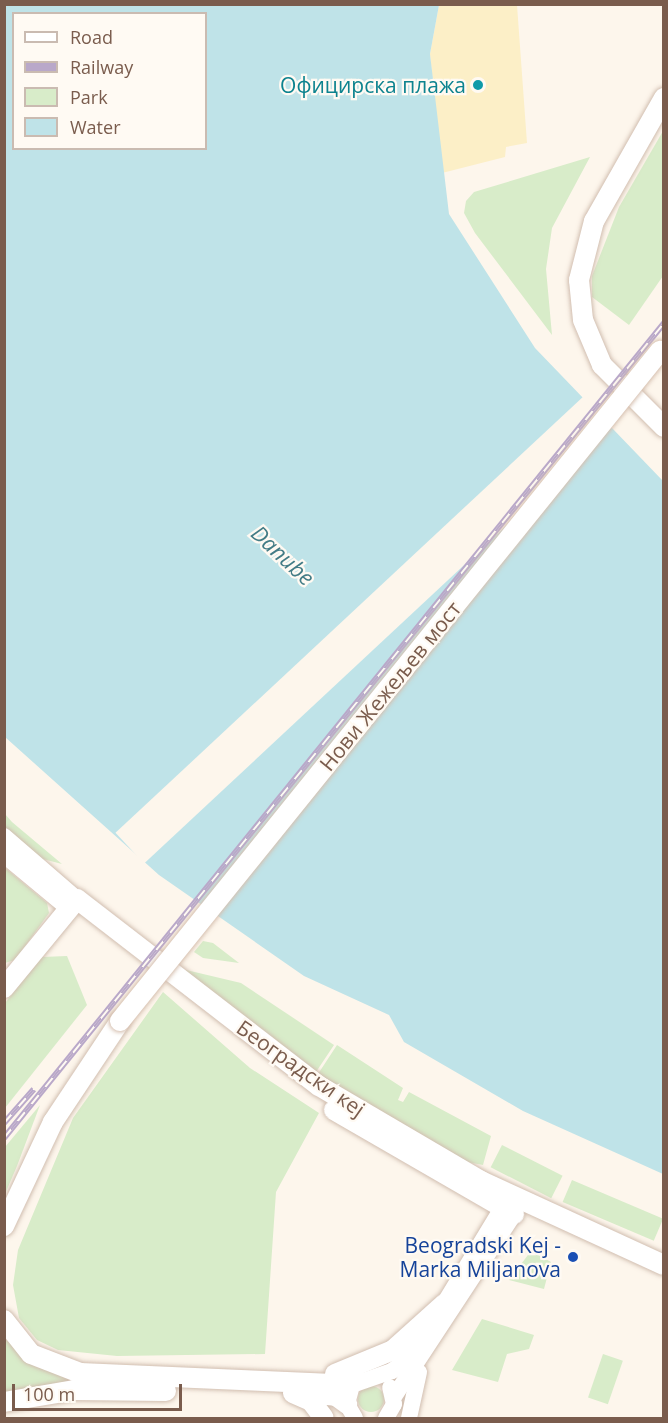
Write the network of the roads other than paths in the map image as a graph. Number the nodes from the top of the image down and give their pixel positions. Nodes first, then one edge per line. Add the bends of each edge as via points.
1 (663, 98) edge
2 (662, 349) edge
3 (663, 427) edge
4 (4, 836) edge
5 (4, 855) edge
6 (73, 904) junction
7 (4, 988) edge
8 (510, 1207) junction
9 (7, 1221) edge
10 (4, 1235) edge
11 (663, 1265) edge
12 (444, 1304) junction
13 (4, 1320) edge
14 (431, 1347) junction
15 (365, 1378) junction
16 (271, 1382) junction
17 (293, 1393) junction
18 (4, 1402) edge
19 (393, 1409) edge
20 (351, 1411) edge
21 (324, 1419) edge
22 (409, 1419) edge

1 - 3 main road via 594,221 579,280 583,320 602,365
2 - 9 main road, Нови Жежељев мост, bridge via 120,1020 57,1113
4 - 6 street, Београдски кеј
5 - 6 street, Београдски кеј
6 - 7 main road
6 - 8 main road, Београдски кеј via 319,1086
8 - 11 main road, Београдски кеј
8 - 12 street
8 - 14 street
9 - 10 main road, Нови Жежељев мост
12 - 15 street via 413,1355 392,1371
12 - 16 main road via 406,1342 360,1367
13 - 16 main road via 31,1354 63,1369
14 - 19 street
14 - 22 street via 412,1387
15 - 16 main road
15 - 19 street via 387,1383
15 - 20 street
17 - 18 main road via 74,1390
17 - 20 main road via 336,1396
17 - 21 main road via 311,1401

